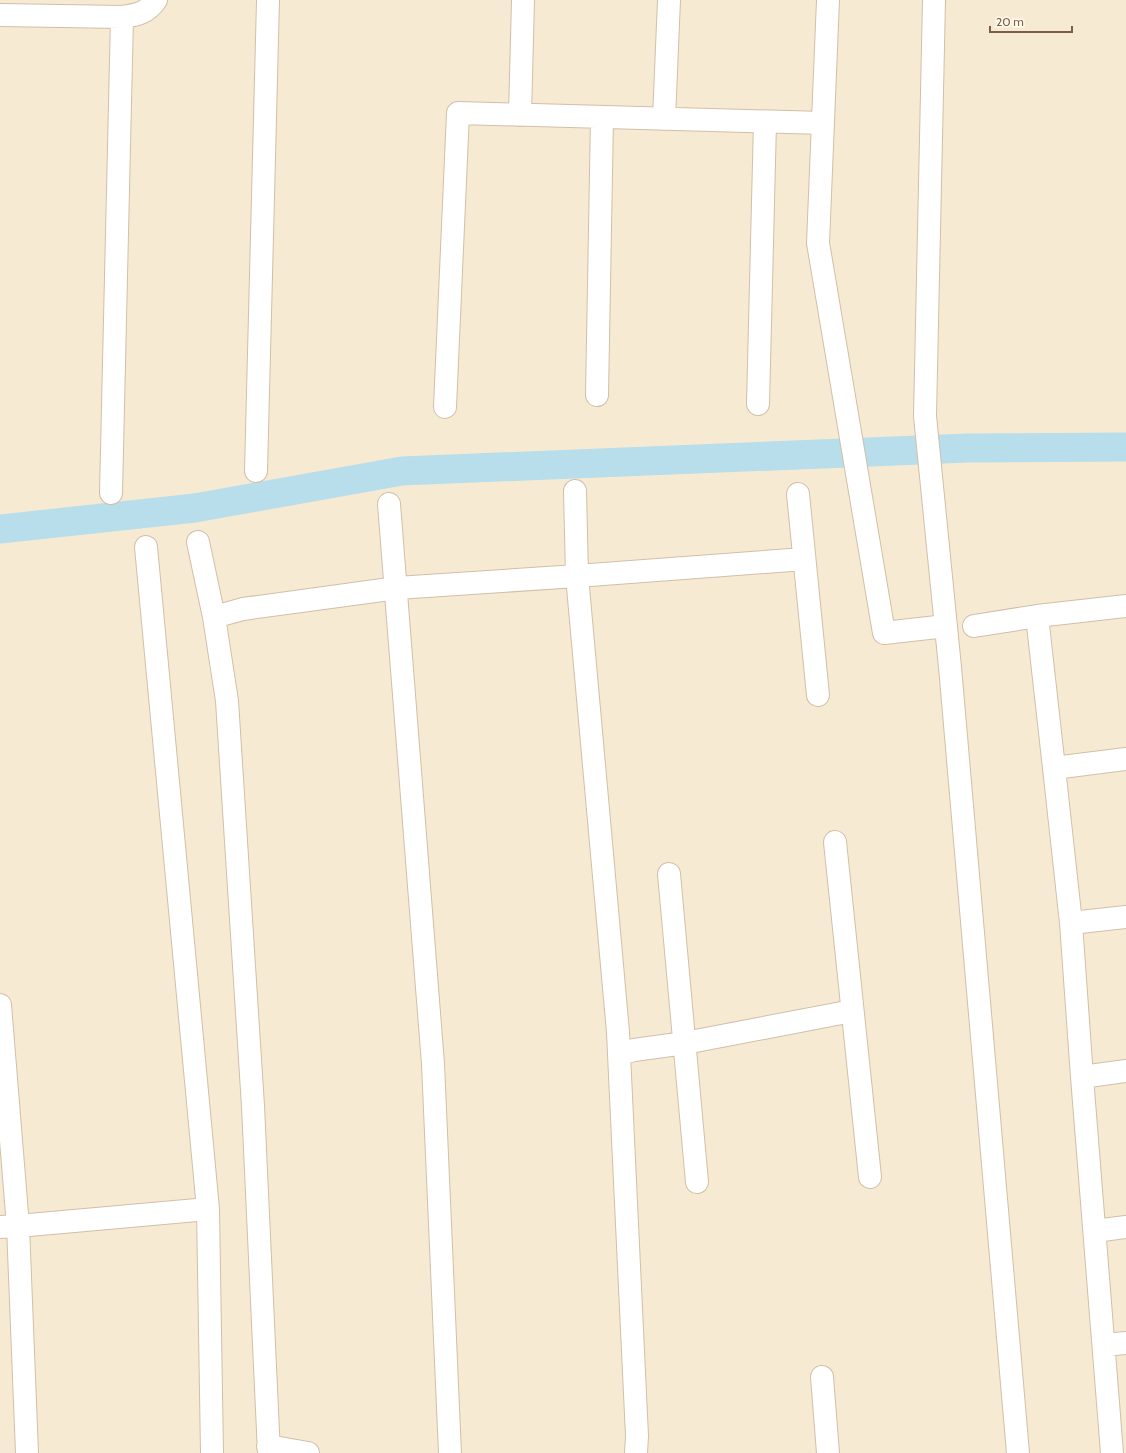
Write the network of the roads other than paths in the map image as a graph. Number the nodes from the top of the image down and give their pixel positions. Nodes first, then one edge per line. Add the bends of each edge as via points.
1 (156, 0) edge
2 (268, 0) edge
3 (523, 0) edge
4 (669, 0) edge
5 (828, 0) edge
6 (934, 0) edge
7 (0, 15) edge
8 (122, 17) junction
9 (520, 115) junction
10 (602, 118) junction
11 (664, 119) junction
12 (765, 122) junction
13 (823, 123) junction
14 (596, 395) dead end
15 (758, 404) dead end
16 (445, 407) dead end
17 (256, 471) dead end
18 (575, 491) dead end
19 (111, 493) dead end
20 (798, 494) dead end
21 (389, 504) dead end
22 (198, 542) dead end
23 (146, 547) dead end
24 (804, 559) junction
25 (577, 576) junction
26 (397, 588) junction
27 (1126, 606) edge
28 (1037, 616) junction
29 (214, 617) junction
30 (946, 626) junction
31 (974, 626) dead end
32 (818, 695) dead end
33 (1126, 759) edge
34 (1054, 768) junction
35 (835, 842) dead end
36 (669, 874) dead end
37 (1126, 917) edge
38 (1071, 923) junction
39 (0, 1005) edge
40 (852, 1011) junction
41 (685, 1043) junction
42 (619, 1054) junction
43 (1126, 1071) edge
44 (1082, 1077) junction
45 (870, 1176) dead end
46 (697, 1182) dead end
47 (208, 1209) junction
48 (9, 1226) edge
49 (1126, 1227) edge
50 (1095, 1231) junction
51 (1126, 1342) edge
52 (1104, 1345) junction
53 (822, 1377) dead end
54 (269, 1450) edge
55 (27, 1453) edge
56 (212, 1453) edge
57 (308, 1453) edge
58 (450, 1453) edge
59 (636, 1453) edge
60 (828, 1453) edge
61 (1018, 1453) edge
62 (1112, 1453) edge

1 - 8 street via 150,8 137,15
2 - 17 street
3 - 9 street
4 - 11 street
5 - 13 street
6 - 30 street via 925,416
7 - 8 street
8 - 19 street
9 - 10 street
9 - 16 street via 458,113
10 - 11 street
10 - 14 street
11 - 12 street
12 - 13 street
12 - 15 street
13 - 30 street via 818,243 884,633
18 - 25 street
20 - 24 street
21 - 26 street
22 - 29 street
23 - 47 street
24 - 25 street
24 - 32 street
25 - 26 street
25 - 42 street
26 - 29 street via 243,609
26 - 58 street via 433,1064
27 - 28 street
28 - 31 street
28 - 34 street
29 - 54 street via 227,701 230,740 253,1106
30 - 61 street
33 - 34 street
34 - 38 street
35 - 40 street
36 - 41 street
37 - 38 street
38 - 44 street
39 - 48 street
40 - 41 street
40 - 45 street
41 - 42 street
41 - 46 street
42 - 59 street
43 - 44 street
44 - 50 street
47 - 48 street
47 - 56 street
48 - 55 street
49 - 50 street
50 - 52 street
51 - 52 street
52 - 62 street
53 - 60 street
54 - 57 street

